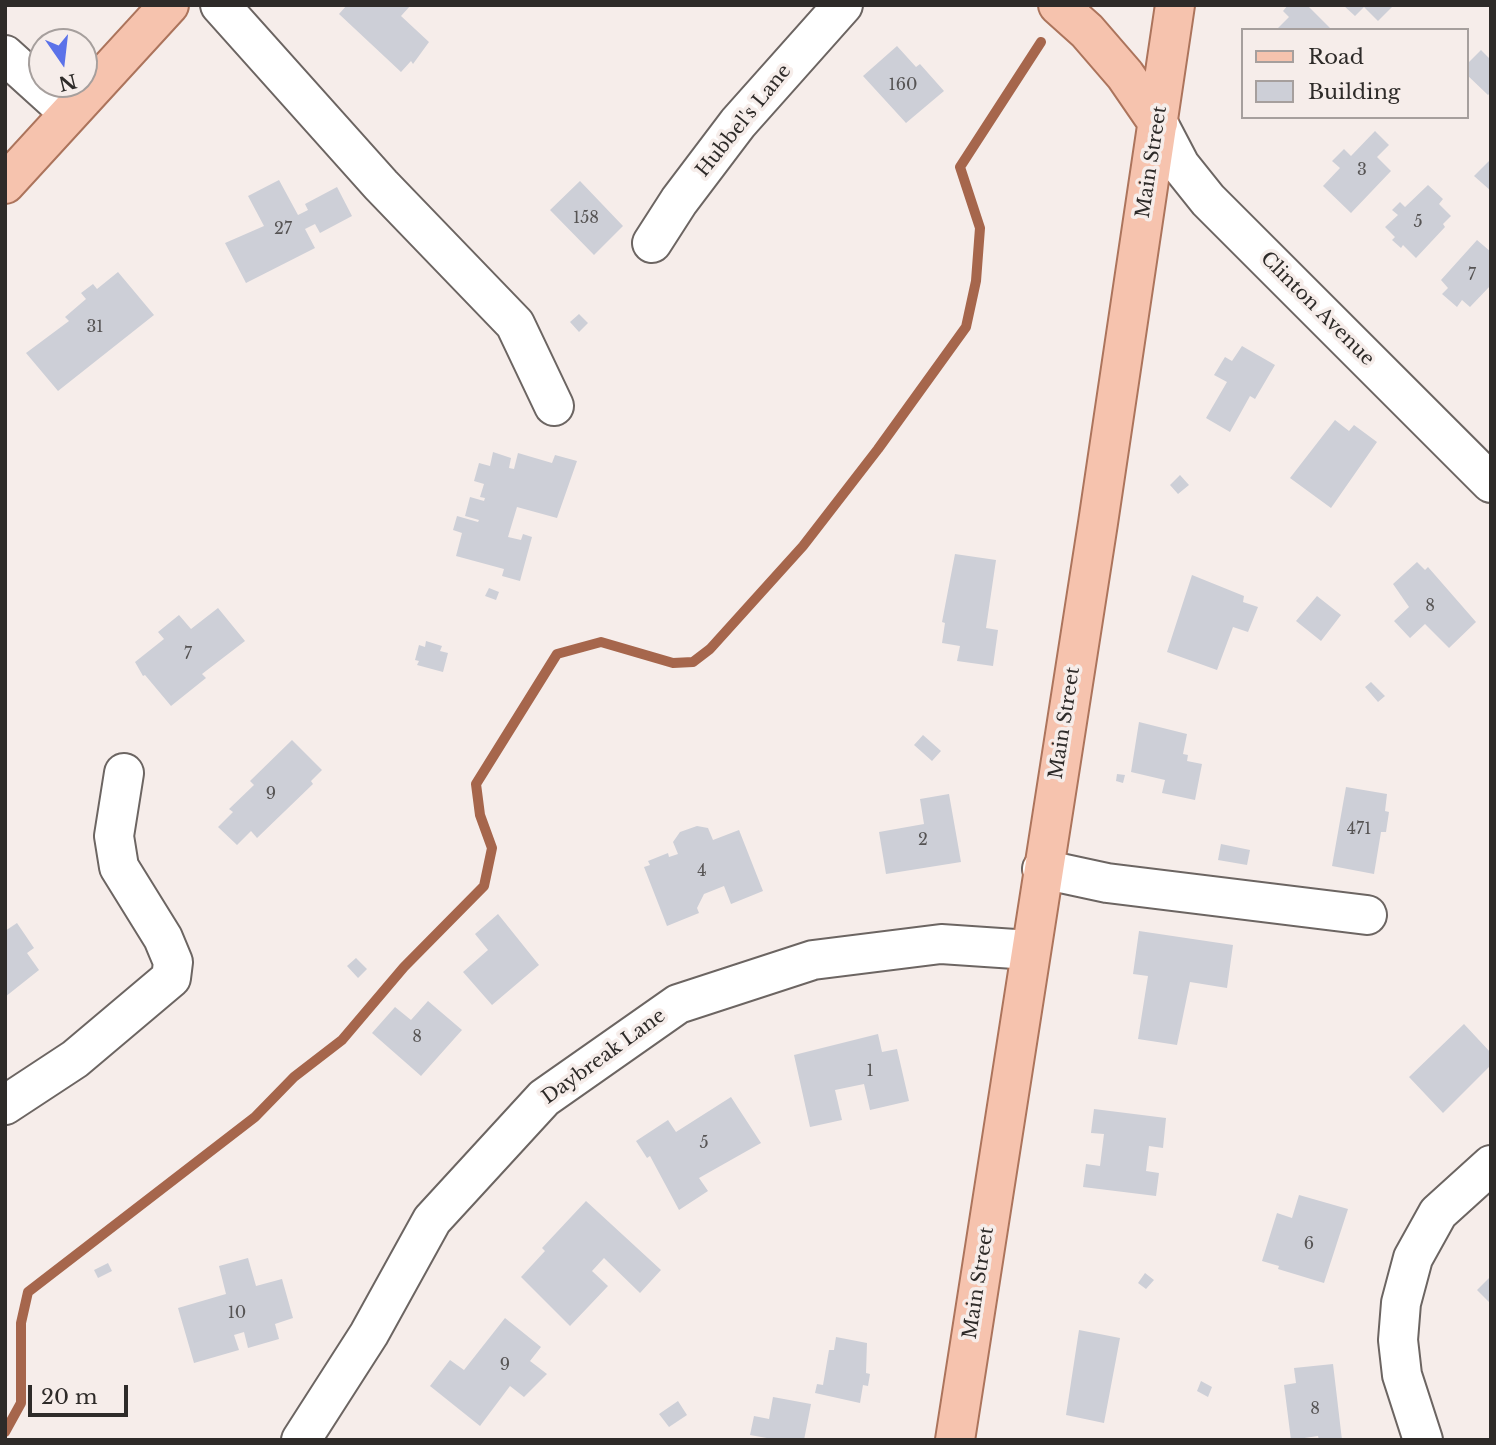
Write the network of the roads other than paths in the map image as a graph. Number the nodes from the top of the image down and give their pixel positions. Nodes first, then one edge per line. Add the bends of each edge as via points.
1 (169, 5) edge
2 (220, 5) edge
3 (843, 5) edge
4 (1058, 5) edge
5 (1175, 5) edge
6 (5, 55) edge
7 (68, 113) junction
8 (1158, 123) junction
9 (5, 184) edge
10 (652, 243) dead end
11 (554, 406) dead end
12 (1491, 483) edge
13 (124, 773) dead end
14 (1042, 869) junction
15 (1367, 915) dead end
16 (1030, 950) junction
17 (5, 1105) edge
18 (1491, 1165) edge
19 (301, 1440) edge
20 (955, 1440) edge
21 (1423, 1440) edge

1 - 7 main road
2 - 11 street via 381,185 515,324
3 - 10 street, Hubbel's Lane via 738,123
4 - 8 main road via 1125,75
5 - 8 main road, Main Street
6 - 7 street
7 - 9 main road
8 - 12 street, Clinton Avenue via 1180,165 1208,200
8 - 14 main road, Main Street
13 - 17 street via 114,836 120,867 163,938 173,962 171,978 75,1059
14 - 15 street via 1107,883
14 - 16 main road, Main Street
16 - 19 street, Daybreak Lane via 941,944 813,960 678,1004 544,1098 432,1220 369,1334
16 - 20 main road, Main Street
18 - 21 street via 1438,1213 1413,1258 1401,1303 1398,1340 1402,1375

